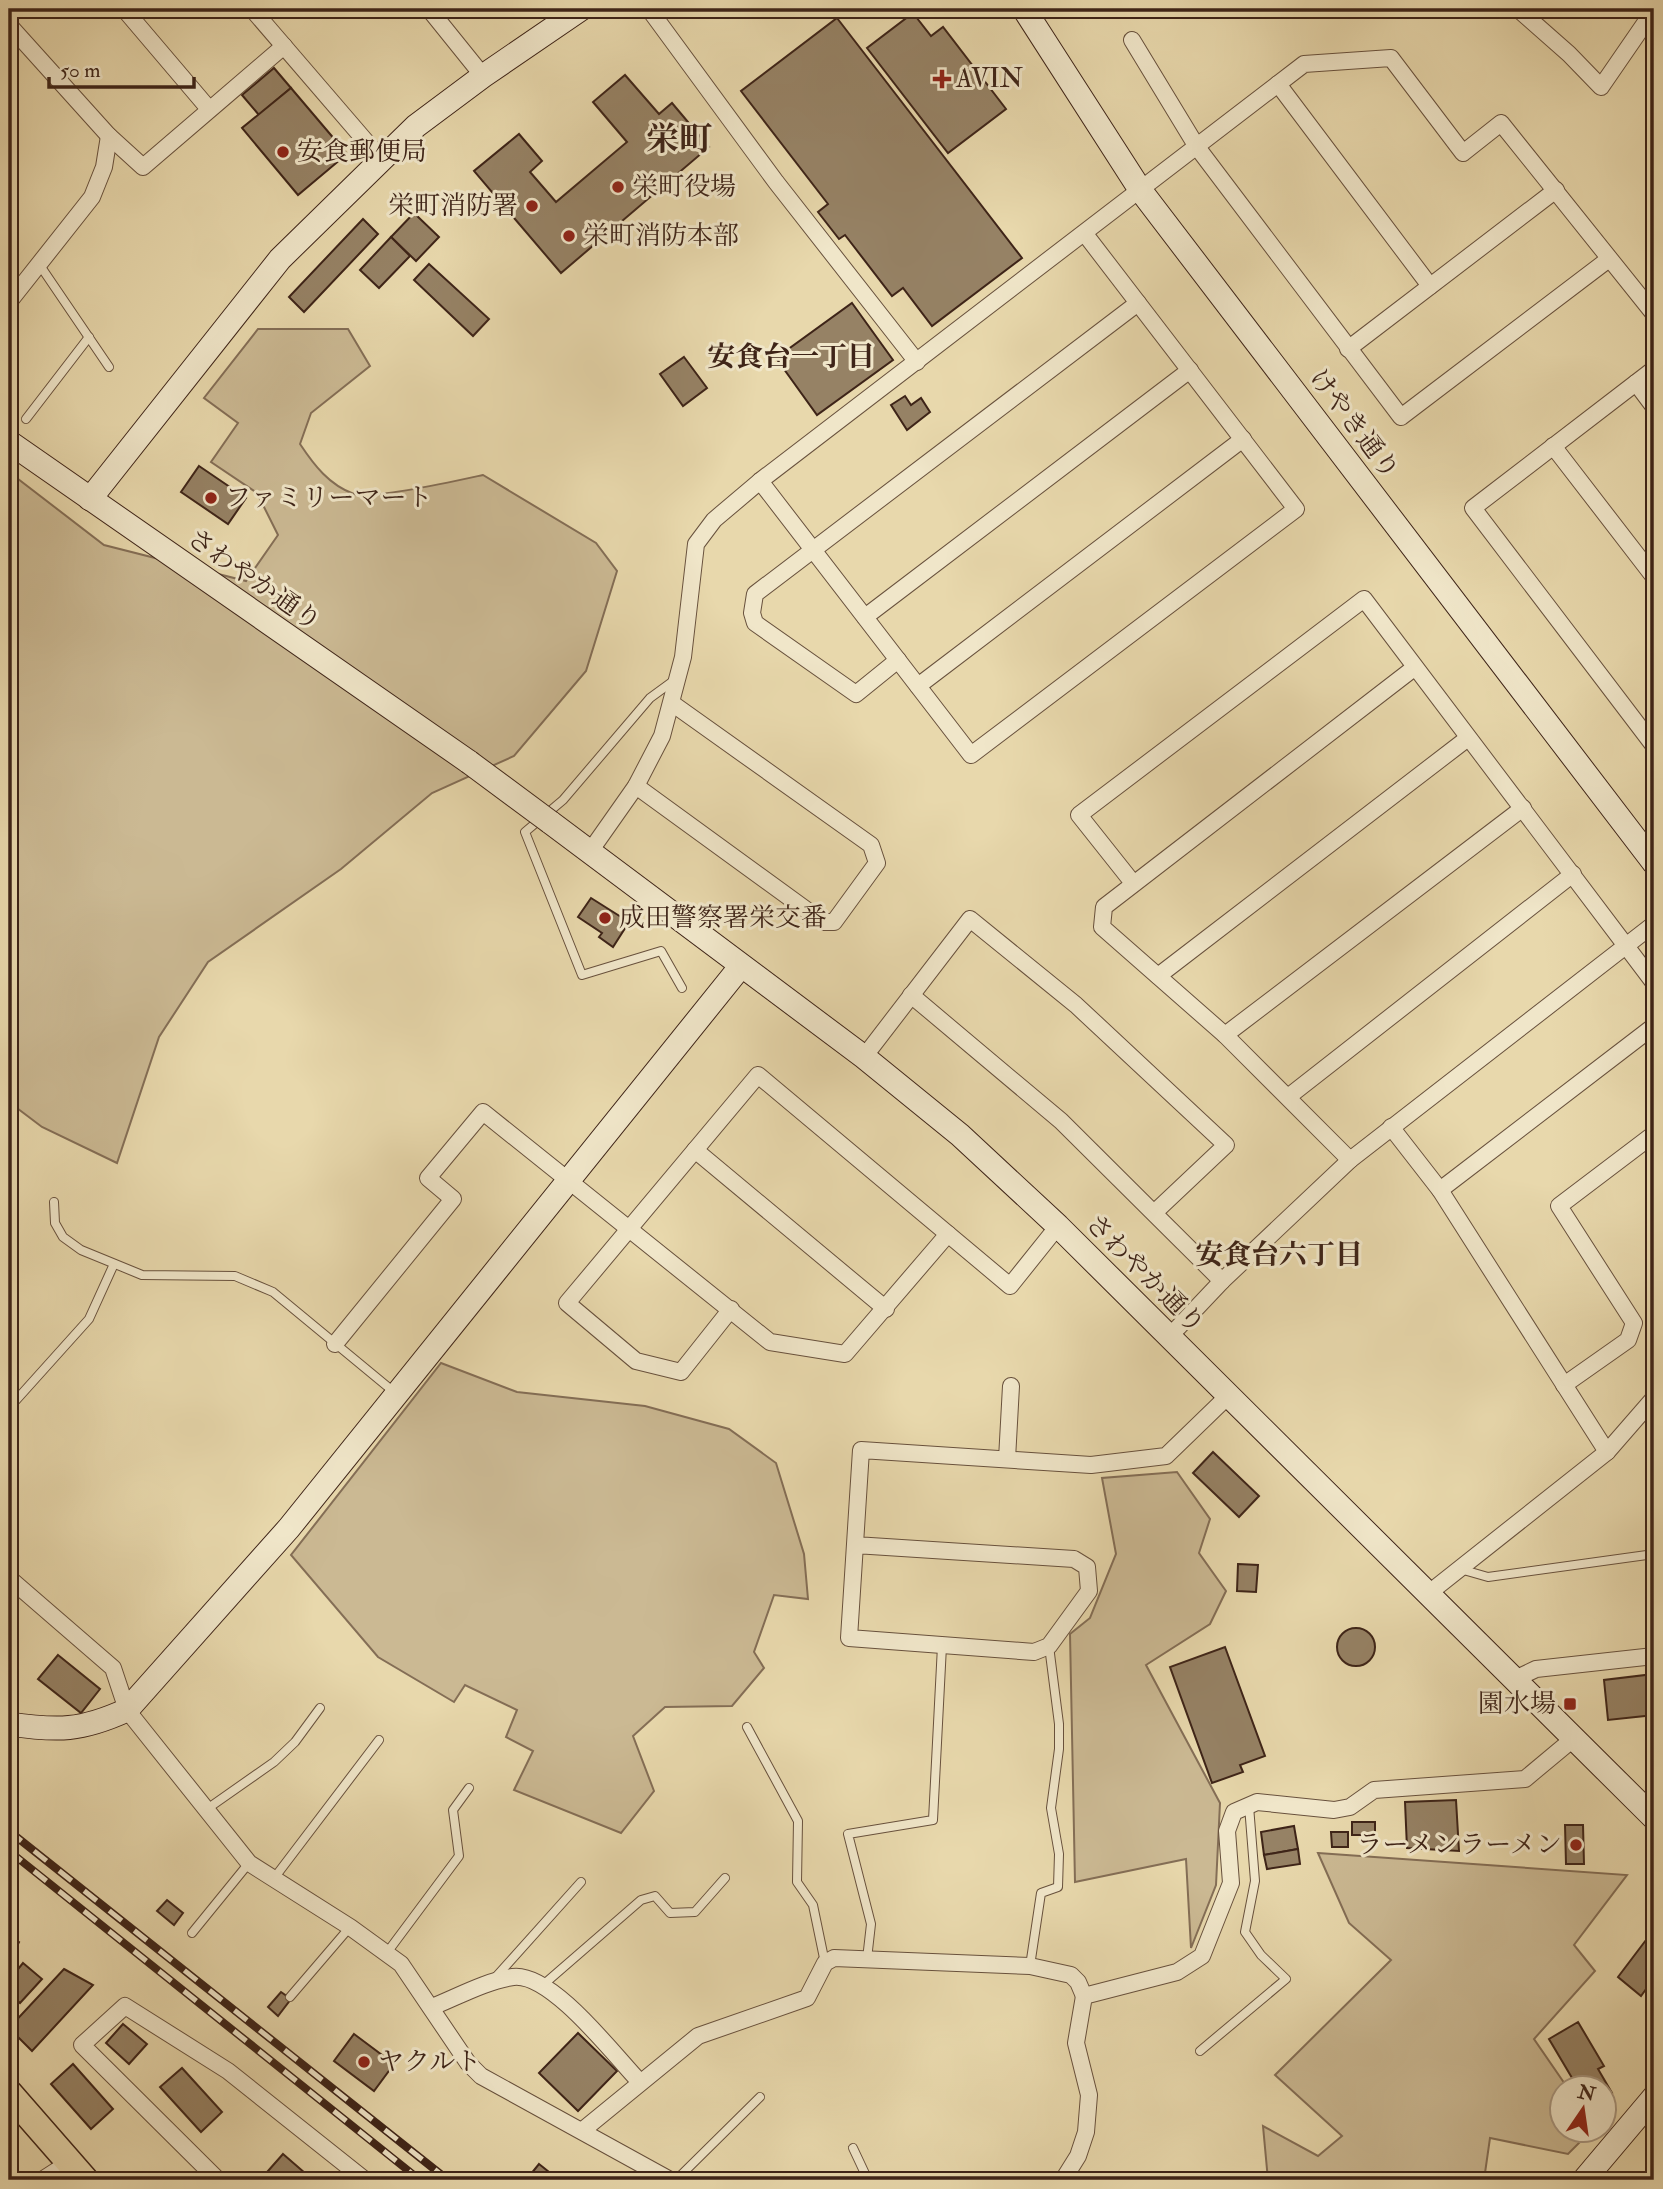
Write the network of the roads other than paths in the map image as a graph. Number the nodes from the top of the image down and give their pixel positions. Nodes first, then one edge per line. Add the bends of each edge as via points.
1 (124, 9) edge
2 (252, 9) edge
3 (429, 9) edge
4 (581, 9) edge
5 (649, 9) edge
6 (1024, 9) edge
7 (1518, 9) edge
8 (1654, 10) edge
9 (9, 25) edge
10 (1132, 40) dead end
11 (284, 46) junction
12 (483, 76) junction
13 (1278, 84) junction
14 (209, 109) junction
15 (109, 136) junction
16 (1197, 147) junction
17 (385, 155) junction
18 (1556, 190) junction
19 (1142, 191) junction
20 (1085, 234) junction
21 (1609, 258) junction
22 (39, 264) junction
23 (1430, 286) junction
24 (9, 302) edge
25 (1138, 303) junction
26 (1654, 314) edge
27 (89, 337) junction
28 (1348, 349) junction
29 (916, 362) junction
30 (109, 367) dead end
31 (1654, 369) edge
32 (1190, 370) junction
33 (1636, 383) junction
34 (1654, 407) edge
35 (26, 419) dead end
36 (1243, 439) junction
37 (9, 442) edge
38 (1553, 446) junction
39 (760, 481) junction
40 (89, 499) junction
41 (813, 550) junction
42 (1654, 577) edge
43 (865, 617) junction
44 (898, 660) junction
45 (1414, 668) junction
46 (679, 678) junction
47 (918, 686) junction
48 (673, 704) junction
49 (1468, 738) junction
50 (1654, 746) edge
51 (636, 786) junction
52 (1522, 808) junction
53 (591, 850) junction
54 (1654, 863) edge
55 (1573, 874) junction
56 (1133, 883) junction
57 (1654, 924) edge
58 (1627, 944) junction
59 (741, 966) junction
60 (1158, 976) junction
61 (1654, 983) edge
62 (682, 988) dead end
63 (911, 995) junction
64 (1654, 1026) edge
65 (1226, 1035) junction
66 (864, 1057) junction
67 (1288, 1097) junction
68 (1391, 1127) junction
69 (1654, 1134) edge
70 (695, 1150) junction
71 (1350, 1160) junction
72 (572, 1181) junction
73 (1440, 1190) junction
74 (54, 1202) dead end
75 (1155, 1212) junction
76 (1058, 1226) junction
77 (630, 1227) junction
78 (948, 1234) junction
79 (114, 1264) junction
80 (1223, 1281) junction
81 (731, 1309) junction
82 (886, 1310) junction
83 (1169, 1337) junction
84 (335, 1344) junction
85 (1564, 1385) junction
86 (1011, 1386) dead end
87 (398, 1395) junction
88 (1228, 1396) junction
89 (1651, 1402) edge
90 (9, 1408) edge
91 (1654, 1436) edge
92 (1607, 1452) junction
93 (1007, 1459) junction
94 (855, 1545) junction
95 (1654, 1554) edge
96 (1460, 1569) junction
97 (9, 1578) edge
98 (1429, 1593) junction
99 (942, 1646) junction
100 (1049, 1646) junction
101 (1654, 1656) edge
102 (1515, 1679) junction
103 (320, 1707) dead end
104 (127, 1710) junction
105 (9, 1724) edge
106 (747, 1727) dead end
107 (1573, 1738) junction
108 (379, 1740) dead end
109 (469, 1788) dead end
110 (1249, 1806) junction
111 (207, 1808) junction
112 (1654, 1818) edge
113 (249, 1863) junction
114 (275, 1877) junction
115 (725, 1878) dead end
116 (581, 1882) dead end
117 (350, 1927) junction
118 (192, 1933) dead end
119 (387, 1954) junction
120 (867, 1959) junction
121 (825, 1963) junction
122 (1030, 1966) junction
123 (489, 1984) junction
124 (542, 1985) junction
125 (1084, 1996) junction
126 (290, 1997) dead end
127 (432, 2007) junction
128 (1200, 2051) dead end
129 (639, 2081) junction
130 (9, 2093) edge
131 (760, 2097) dead end
132 (1654, 2097) edge
133 (583, 2130) junction
134 (853, 2148) dead end
135 (77, 2171) edge
136 (41, 2180) edge
137 (218, 2180) edge
138 (365, 2180) edge
139 (670, 2180) edge
140 (677, 2180) edge
141 (868, 2180) edge
142 (1063, 2180) edge
143 (1584, 2180) edge

1 - 14 street
2 - 11 street
3 - 12 street
4 - 12 street
5 - 29 street
6 - 19 street, けやき通り
7 - 8 street via 1601,87
9 - 15 street
10 - 16 street
11 - 14 street
11 - 17 street
12 - 17 street
13 - 16 street
13 - 18 street via 1304,64 1391,58 1463,153 1502,123
13 - 23 street
14 - 15 street via 143,167
15 - 22 street via 104,167 92,197
16 - 19 street
16 - 28 street
17 - 40 street via 280,259
18 - 21 street
18 - 23 street
19 - 20 street
19 - 54 street, けやき通り
20 - 25 street
20 - 29 street
21 - 26 street
21 - 28 street via 1401,417
22 - 24 street
22 - 27 lane
23 - 28 street
25 - 32 street
25 - 41 street
27 - 30 lane
27 - 35 lane
29 - 39 street
31 - 33 street
32 - 36 street
32 - 43 street
33 - 34 street
33 - 38 street
36 - 47 street
36 - 47 street via 1296,509 971,755
37 - 40 street, さわやか通り
38 - 42 street
38 - 50 street via 1473,508
39 - 41 street
39 - 46 street via 714,520 696,544
40 - 53 street, さわやか通り, bridge
41 - 43 street
41 - 44 street via 755,594 755,623 856,694
43 - 44 street
44 - 47 street
45 - 49 street
45 - 56 street
45 - 56 street via 1364,599 1079,815
46 - 48 street
46 - 62 lane via 650,698 563,800 525,832 582,975 662,951
48 - 51 street
48 - 51 street via 872,845 877,863 842,914 834,922 823,922
49 - 52 street
49 - 60 street
51 - 53 street
52 - 55 street
52 - 65 street
53 - 59 street, さわやか通り
55 - 58 street
55 - 67 street
56 - 60 street via 1104,907 1102,927
57 - 58 street
58 - 61 street
58 - 68 street
59 - 66 street, さわやか通り
59 - 72 street
60 - 65 street
63 - 66 street
63 - 75 street via 1061,1121
63 - 75 street via 970,919 1076,1005 1226,1145
64 - 73 street
65 - 67 street
66 - 76 street, さわやか通り via 960,1135
67 - 71 street
68 - 71 street
68 - 73 street
69 - 85 street via 1559,1206 1634,1323 1628,1340
70 - 77 street
70 - 78 street via 758,1076
70 - 82 street
71 - 80 street
72 - 77 street
72 - 84 street via 483,1112 428,1178 453,1199
72 - 87 street
73 - 85 street
74 - 79 lane via 55,1223 64,1237
75 - 80 street
76 - 78 street via 1010,1286
76 - 83 street, さわやか通り
77 - 81 street
77 - 81 street via 567,1303 636,1361 681,1372
78 - 82 street
79 - 84 lane via 142,1275 235,1276 273,1292
79 - 90 lane via 89,1319
80 - 83 street
81 - 82 street via 770,1342 845,1354
83 - 88 street, さわやか通り
84 - 87 lane
85 - 92 street
86 - 93 street
87 - 104 street via 289,1528
88 - 93 street via 1166,1456 1091,1465
88 - 98 street, さわやか通り
89 - 91 lane
89 - 92 street
92 - 96 street
93 - 94 street via 861,1450
94 - 99 street via 849,1638
94 - 100 street via 1074,1559 1087,1567 1089,1591
95 - 96 lane via 1488,1577
96 - 98 street
97 - 104 street via 113,1668
98 - 102 street, さわやか通り
99 - 100 street via 1034,1652
99 - 120 lane via 933,1820 848,1834 871,1924
100 - 122 lane via 1059,1724 1051,1808 1059,1854 1058,1886 1041,1893
101 - 102 street via 1536,1669
102 - 107 street, さわやか通り
103 - 111 lane via 274,1762
104 - 105 street via 96,1724 53,1730
104 - 111 street
106 - 121 lane via 799,1821 797,1882 813,1905
107 - 110 street via 1525,1779 1374,1790 1350,1807 1334,1810 1257,1802
107 - 112 street, さわやか通り
108 - 114 lane
109 - 119 lane via 453,1810 459,1856
110 - 125 street via 1234,1812 1227,1831 1231,1883 1202,1956 1177,1972
110 - 128 lane via 1255,1881 1245,1932 1286,1979
111 - 113 street
113 - 114 street
113 - 118 lane
114 - 117 street
115 - 124 lane via 695,1912 670,1913 655,1896 641,1900
116 - 123 lane
117 - 119 street
117 - 126 lane
119 - 127 street via 401,1964
120 - 121 street via 834,1958
120 - 122 street
121 - 129 street via 807,1998 698,2036
122 - 125 street via 1070,1975
123 - 124 street via 515,1976
123 - 127 street
124 - 129 street
125 - 142 street via 1076,2043 1088,2095 1086,2132
127 - 133 street via 481,2076
129 - 133 street
130 - 135 main road
131 - 140 lane
132 - 143 street
133 - 139 street
134 - 141 lane
135 - 136 street
137 - 138 street via 82,2045 125,2006 228,2071

